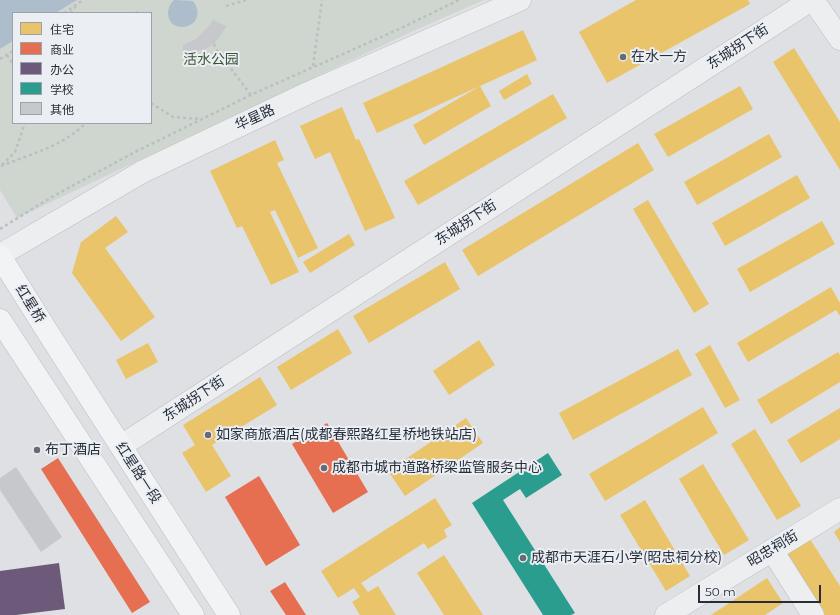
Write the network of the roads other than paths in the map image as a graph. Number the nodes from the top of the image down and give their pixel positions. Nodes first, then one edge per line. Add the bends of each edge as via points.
1 (520, 0) edge
2 (812, 0) edge
3 (479, 8) edge
4 (840, 39) edge
5 (0, 256) edge
6 (0, 320) edge
7 (47, 331) joint
8 (121, 446) junction
9 (840, 509) edge
10 (772, 550) junction
11 (193, 615) edge
12 (229, 615) edge
13 (666, 615) edge
14 (813, 615) edge

1 - 3 street, 华星路
2 - 4 street
2 - 8 street, 东城拐下街
3 - 5 street, 华星路 via 142,172
5 - 7 main road, 红星桥
6 - 11 main road
7 - 8 main road, 红星路一段
8 - 12 main road, 红星路一段
9 - 10 street, 昭忠祠街
10 - 13 street, 昭忠祠街
10 - 14 street

